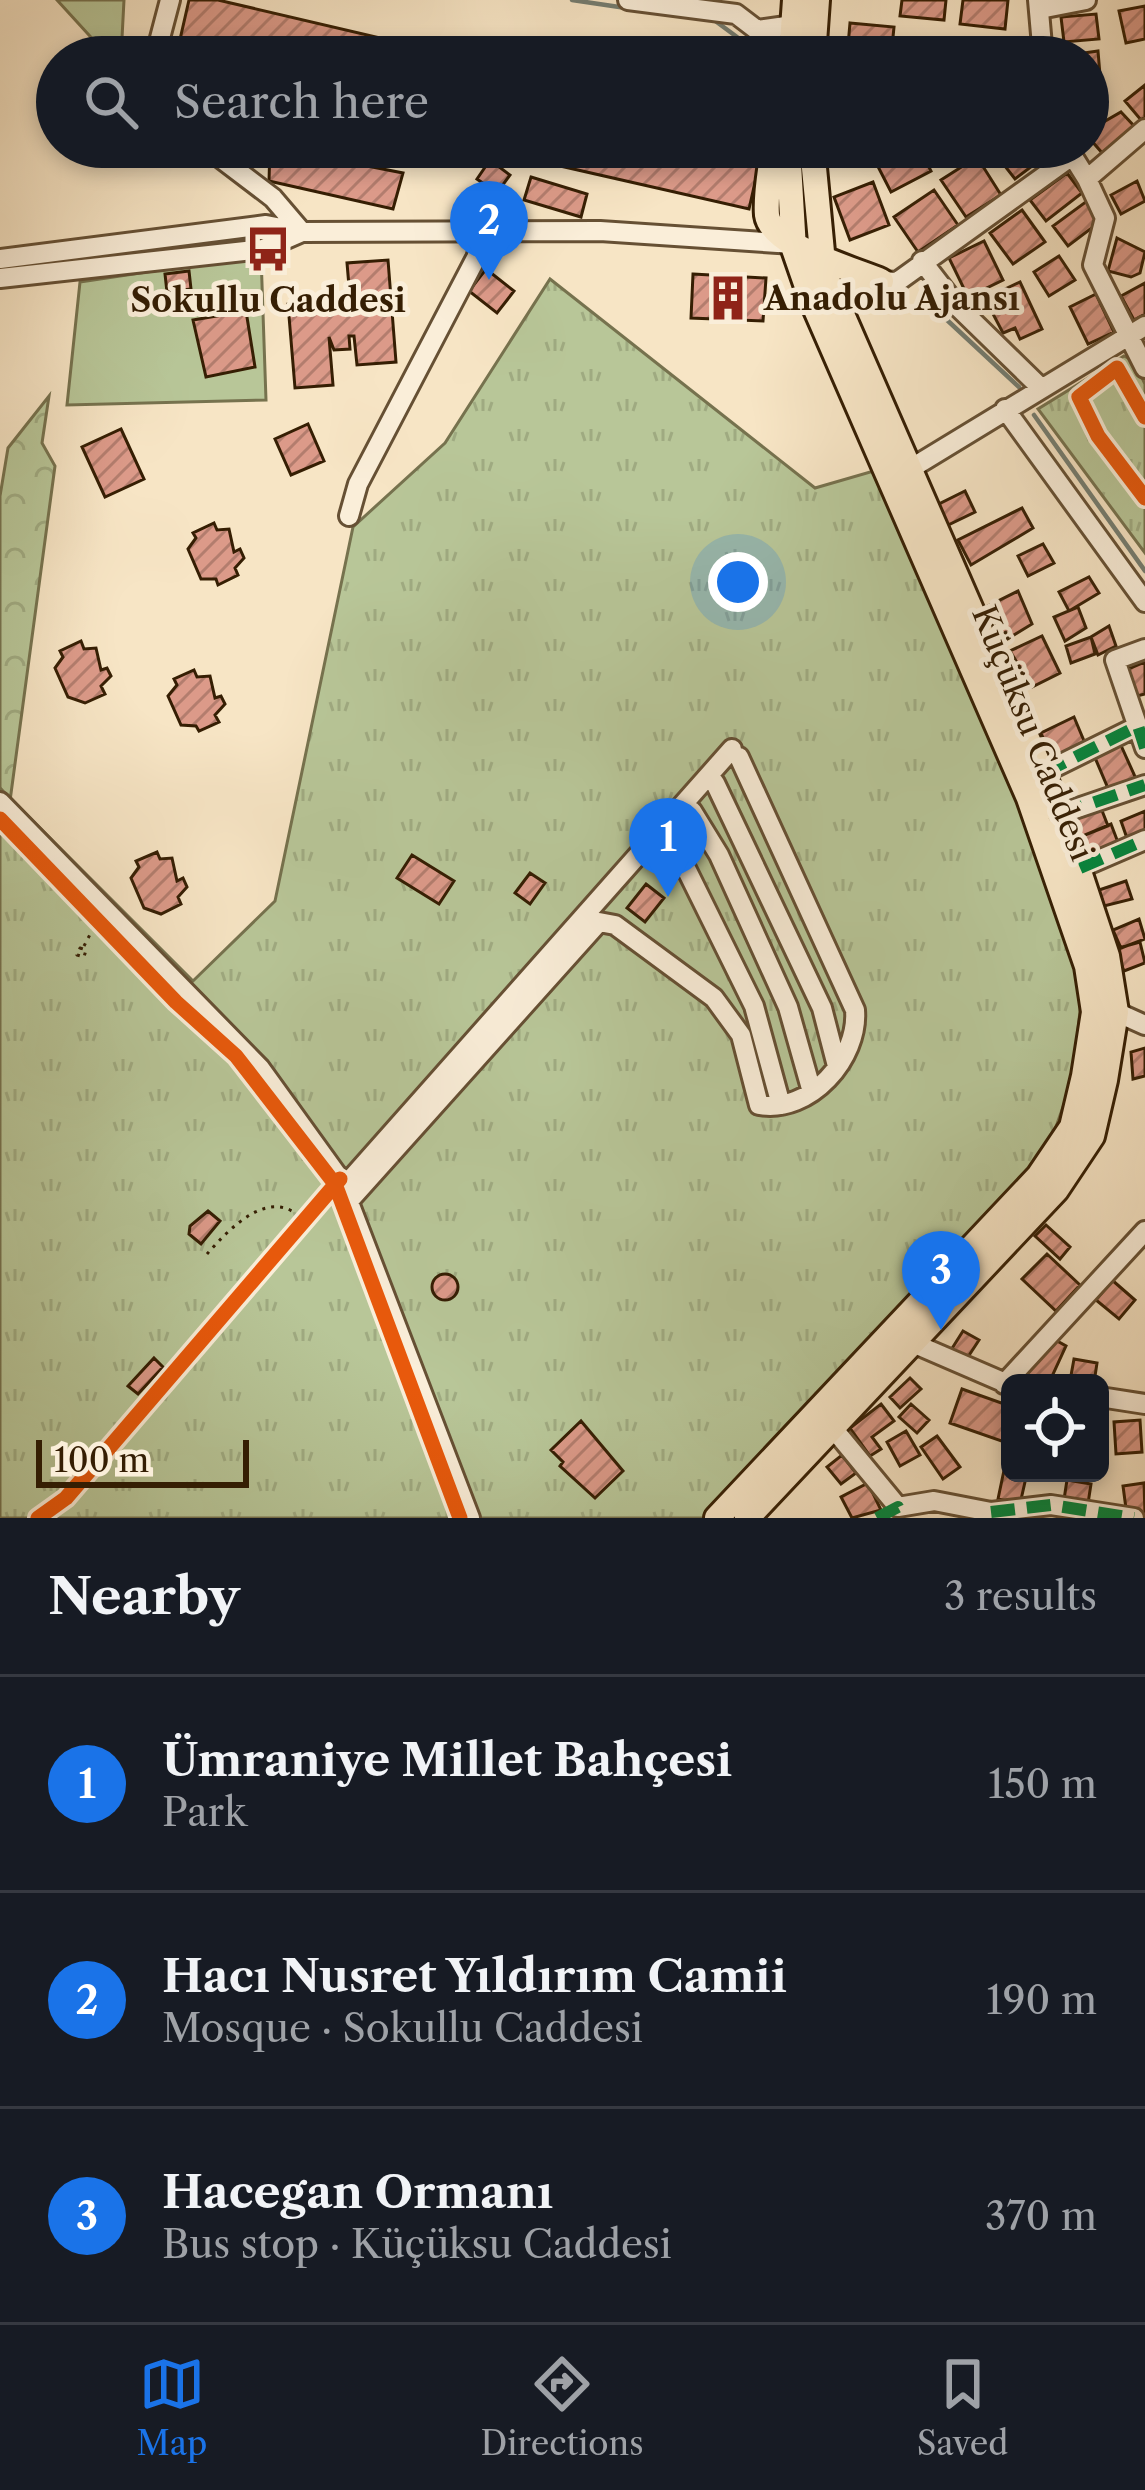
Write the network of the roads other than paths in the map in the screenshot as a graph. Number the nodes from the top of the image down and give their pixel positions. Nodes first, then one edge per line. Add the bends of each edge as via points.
1 (170, 0) edge
2 (628, 0) edge
3 (817, 0) edge
4 (1086, 0) edge
5 (1039, 4) edge
6 (794, 12) edge
7 (160, 36) edge
8 (814, 36) edge
9 (1041, 36) edge
10 (1145, 129) edge
11 (1109, 160) edge
12 (234, 168) edge
13 (771, 168) edge
14 (792, 168) edge
15 (811, 168) edge
16 (1047, 168) edge
17 (1080, 168) edge
18 (1100, 168) edge
19 (1087, 179) junction
20 (767, 215) junction
21 (486, 230) junction
22 (302, 232) junction
23 (739, 243) junction
24 (809, 246) junction
25 (0, 259) edge
26 (80, 259) junction
27 (922, 261) junction
28 (0, 278) edge
29 (881, 281) junction
30 (838, 308) junction
31 (1137, 330) edge
32 (1145, 368) edge
33 (1040, 387) junction
34 (1005, 409) junction
35 (900, 473) junction
36 (349, 516) dead end
37 (1145, 602) edge
38 (1145, 649) edge
39 (1138, 726) junction
40 (1145, 748) edge
41 (739, 757) junction
42 (1042, 773) junction
43 (716, 783) junction
44 (1145, 785) edge
45 (0, 802) edge
46 (692, 811) junction
47 (1060, 814) junction
48 (670, 836) junction
49 (1145, 840) edge
50 (1080, 868) junction
51 (593, 904) junction
52 (1115, 1012) junction
53 (1145, 1024) edge
54 (837, 1066) junction
55 (812, 1092) junction
56 (781, 1105) junction
57 (346, 1195) junction
58 (1145, 1232) edge
59 (906, 1338) junction
60 (1016, 1374) edge
61 (1001, 1381) edge
62 (1109, 1398) edge
63 (1145, 1404) edge
64 (832, 1427) junction
65 (717, 1514) edge
66 (470, 1518) edge
67 (747, 1518) edge
68 (1134, 1518) edge

1 - 7 street
2 - 6 street via 736,14 757,30
3 - 8 main road
4 - 5 street
5 - 9 street
10 - 11 street
12 - 22 street
13 - 20 main road
14 - 24 main road, Küçüksu Caddesi
15 - 24 main road, Küçüksu Caddesi
16 - 27 street
17 - 19 street
18 - 19 street
19 - 31 street via 1105,218 1093,265
20 - 23 street
20 - 24 main road via 771,227
21 - 22 street
21 - 23 street
21 - 36 street
22 - 26 street via 263,249
23 - 24 street
24 - 29 main road
24 - 30 main road, Küçüksu Caddesi
24 - 35 main road, Küçüksu Caddesi via 811,298
25 - 26 street
26 - 28 street
27 - 29 street via 897,282
27 - 33 street
29 - 30 main road
30 - 35 main road, Küçüksu Caddesi
31 - 32 street
31 - 33 street
33 - 34 street
34 - 35 street
34 - 37 street
35 - 42 main road, Küçüksu Caddesi
35 - 59 main road, Küçüksu Caddesi via 1029,798 1087,966 1094,1012 1072,1127
38 - 39 street via 1115,660
39 - 40 street
39 - 42 street
41 - 43 street
41 - 51 street via 732,749
41 - 54 street via 855,1010 851,1046
42 - 47 main road, Küçüksu Caddesi
43 - 46 street
43 - 54 street via 822,1008
44 - 47 street
45 - 57 street via 260,1068
46 - 48 street
46 - 55 street via 788,1007
47 - 50 main road, Küçüksu Caddesi
48 - 51 street via 614,900
48 - 56 street via 754,1006
49 - 50 street
50 - 52 main road, Küçüksu Caddesi
51 - 57 street
52 - 53 street
52 - 59 main road, Küçüksu Caddesi via 1092,1136 1056,1190
54 - 55 street
55 - 56 street
56 - 57 street via 757,1102 741,1035 707,991 615,925 599,922
57 - 66 street
58 - 60 street
59 - 61 street
59 - 64 main road, Küçüksu Caddesi
59 - 65 main road, Küçüksu Caddesi
62 - 63 street
64 - 67 main road, Küçüksu Caddesi
64 - 68 street via 898,1507 934,1502 991,1512 1051,1505

